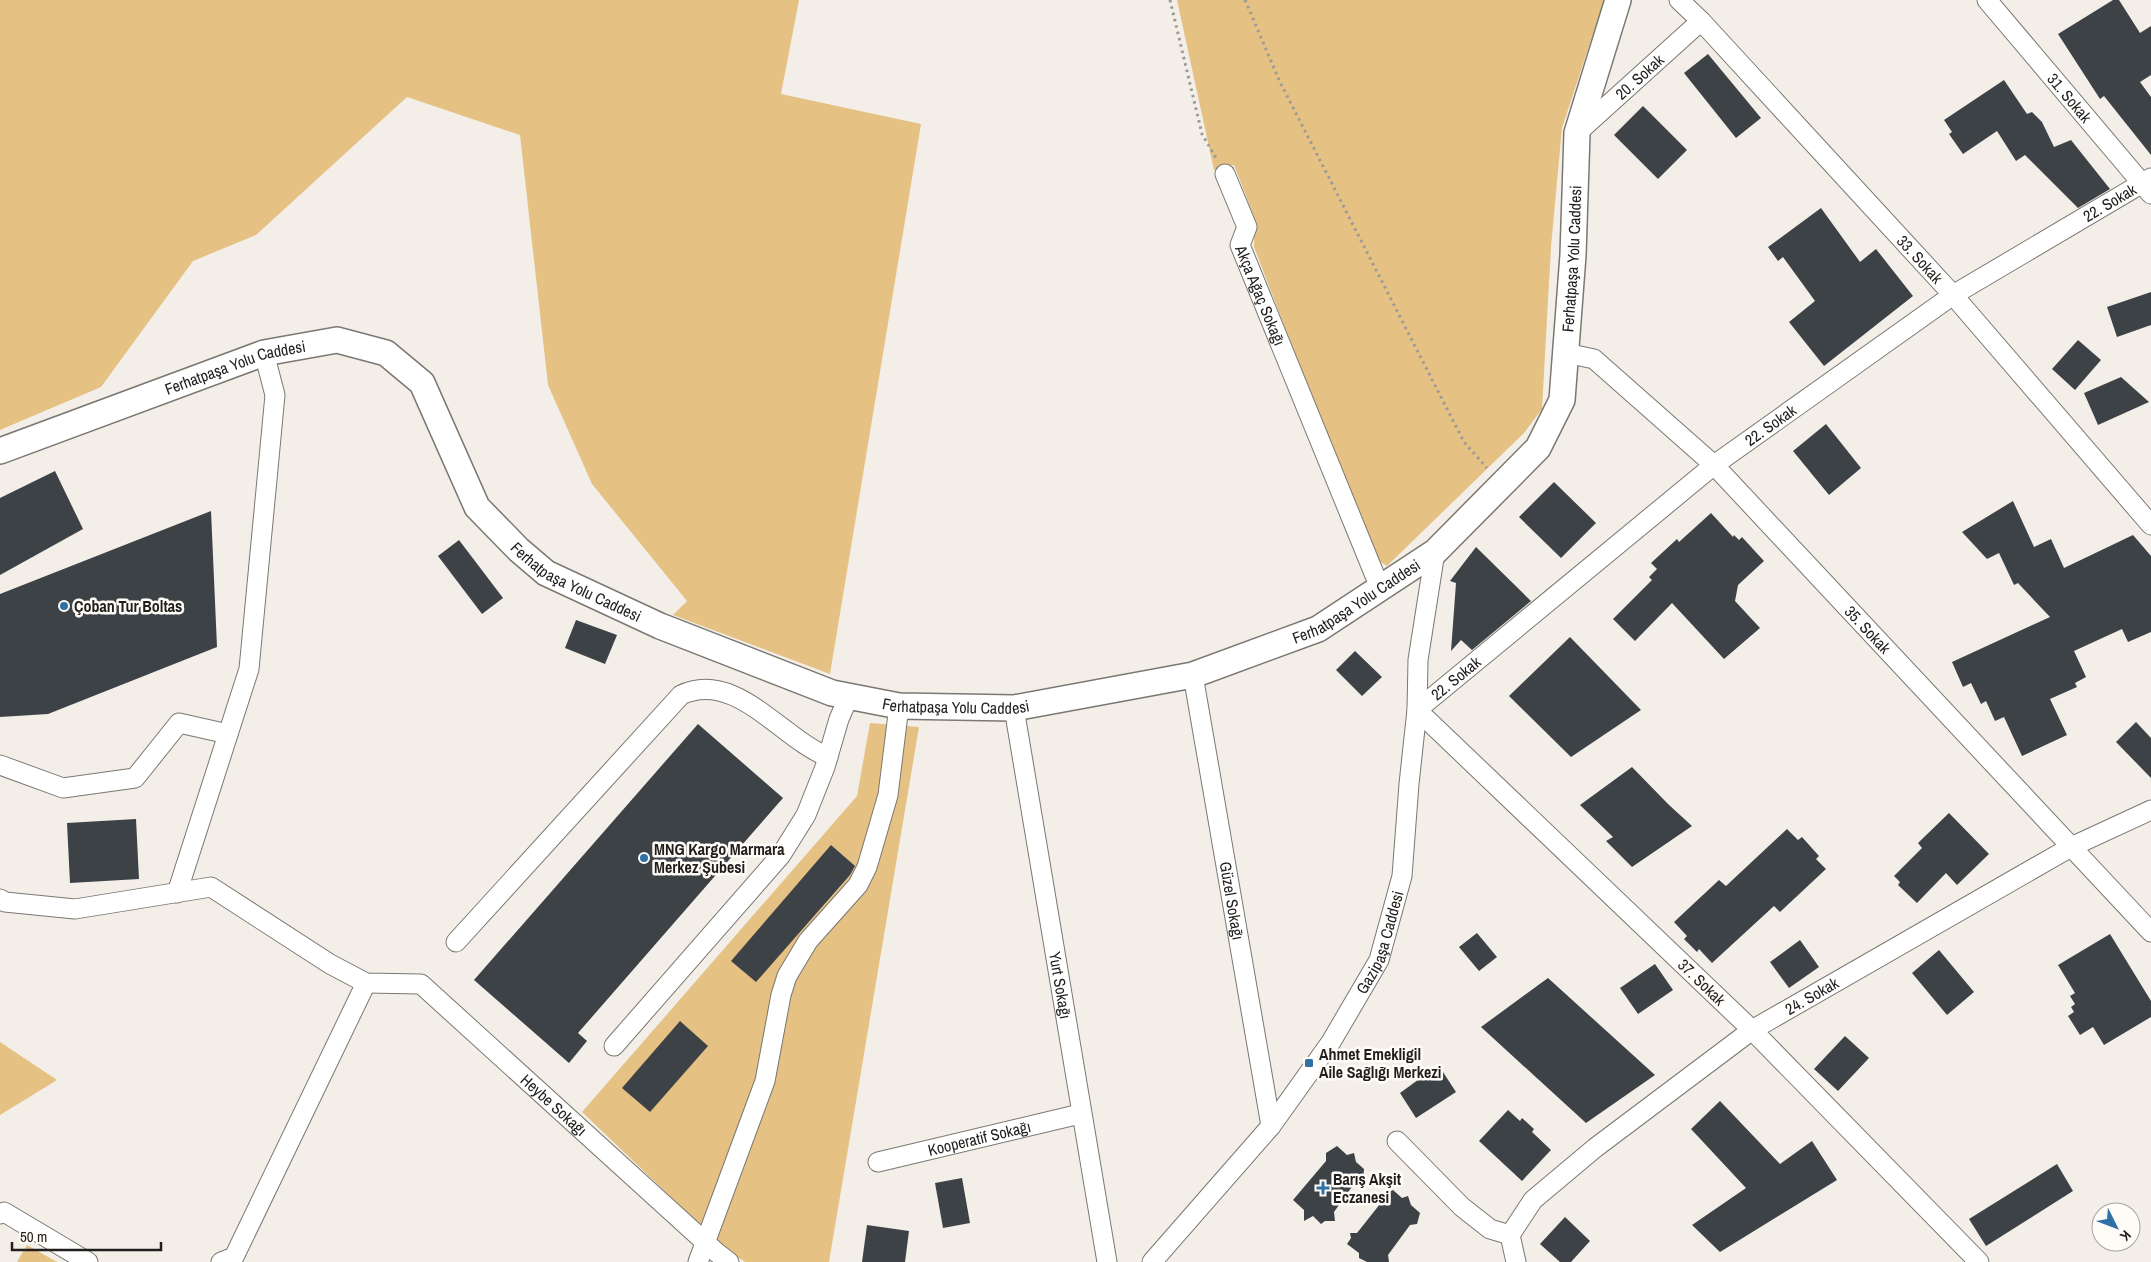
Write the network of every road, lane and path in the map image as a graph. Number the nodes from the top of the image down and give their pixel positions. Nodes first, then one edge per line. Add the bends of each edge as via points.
1 (1170, 0) edge
2 (1245, 0) edge
3 (1618, 0) edge
4 (1679, 0) edge
5 (1987, 0) edge
6 (1701, 21) junction
7 (1577, 133) junction
8 (1225, 174) joint
9 (2148, 185) edge
10 (1953, 295) junction
11 (264, 353) junction
12 (1566, 353) junction
13 (0, 451) edge
14 (1714, 465) junction
15 (1502, 486) junction
16 (2151, 525) edge
17 (1435, 552) junction
18 (1380, 588) junction
19 (1193, 675) junction
20 (850, 696) junction
21 (899, 706) junction
22 (1014, 708) junction
23 (1417, 710) junction
24 (228, 734) junction
25 (828, 757) junction
26 (0, 765) edge
27 (2151, 810) edge
28 (2071, 847) junction
29 (177, 893) junction
30 (0, 899) edge
31 (2151, 932) edge
32 (456, 942) dead end
33 (366, 983) junction
34 (1752, 1030) junction
35 (614, 1046) dead end
36 (1080, 1114) junction
37 (1271, 1126) junction
38 (1397, 1141) dead end
39 (878, 1162) dead end
40 (0, 1214) edge
41 (1510, 1235) junction
42 (705, 1242) junction
43 (88, 1262) edge
44 (221, 1262) edge
45 (698, 1262) edge
46 (729, 1262) edge
47 (1107, 1262) edge
48 (1152, 1262) edge
49 (1516, 1262) edge
50 (1979, 1262) edge

1 - 8 path via 1202,134
2 - 15 path via 1280,82 1464,442
3 - 7 main road, Ferhatpaşa Yolu Caddesi
4 - 6 street, 33. Sokak
5 - 9 street, 31. Sokak
6 - 7 street, 20. Sokak
6 - 10 street, 33. Sokak
7 - 12 main road, Ferhatpaşa Yolu Caddesi
8 - 18 street, Akça Ağaç Sokağı via 1247,227 1240,245
9 - 10 street, 22. Sokak
10 - 14 street, 22. Sokak
10 - 16 street, 33. Sokak
11 - 13 main road, Ferhatpaşa Yolu Caddesi
11 - 20 main road, Ferhatpaşa Yolu Caddesi via 337,340 386,353 422,383 477,507 546,573 660,626 832,693
11 - 24 street via 275,396 249,669
12 - 14 street, 35. Sokak via 1594,359
12 - 15 main road, Ferhatpaşa Yolu Caddesi via 1562,400 1538,448
14 - 23 street, 22. Sokak
14 - 28 street, 35. Sokak
15 - 17 main road, Ferhatpaşa Yolu Caddesi
17 - 18 main road, Ferhatpaşa Yolu Caddesi
17 - 23 street, Gazipaşa Caddesi via 1418,660
18 - 19 main road, Ferhatpaşa Yolu Caddesi via 1318,629
19 - 22 main road, Ferhatpaşa Yolu Caddesi
19 - 37 street, Güzel Sokağı
20 - 21 main road, Ferhatpaşa Yolu Caddesi
20 - 25 street via 839,719
21 - 22 main road, Ferhatpaşa Yolu Caddesi
21 - 42 street via 888,795 867,867 858,885 808,941 787,976 765,1081
22 - 36 street, Yurt Sokağı
23 - 34 street, 37. Sokak
23 - 37 street, Gazipaşa Caddesi via 1402,876 1379,960 1332,1042
24 - 26 street via 179,723 135,778 63,788
24 - 29 street
25 - 32 street via 808,747 733,695 700,689 681,695
25 - 35 street via 806,815 781,855
27 - 28 street, 24. Sokak
28 - 31 street, 35. Sokak
28 - 34 street, 24. Sokak
29 - 30 street via 75,909
29 - 33 street via 210,887 330,964
33 - 42 street, Heybe Sokağı via 421,984
33 - 44 street via 234,1258
34 - 41 street, 24. Sokak via 1595,1148 1540,1194
34 - 50 street, 37. Sokak
36 - 39 street, Kooperatif Sokağı
36 - 47 street, Yurt Sokağı
37 - 48 street, Gazipaşa Caddesi
38 - 41 street via 1462,1207 1490,1229
40 - 43 street via 4,1212
41 - 49 street
42 - 45 street
42 - 46 street, Heybe Sokağı

